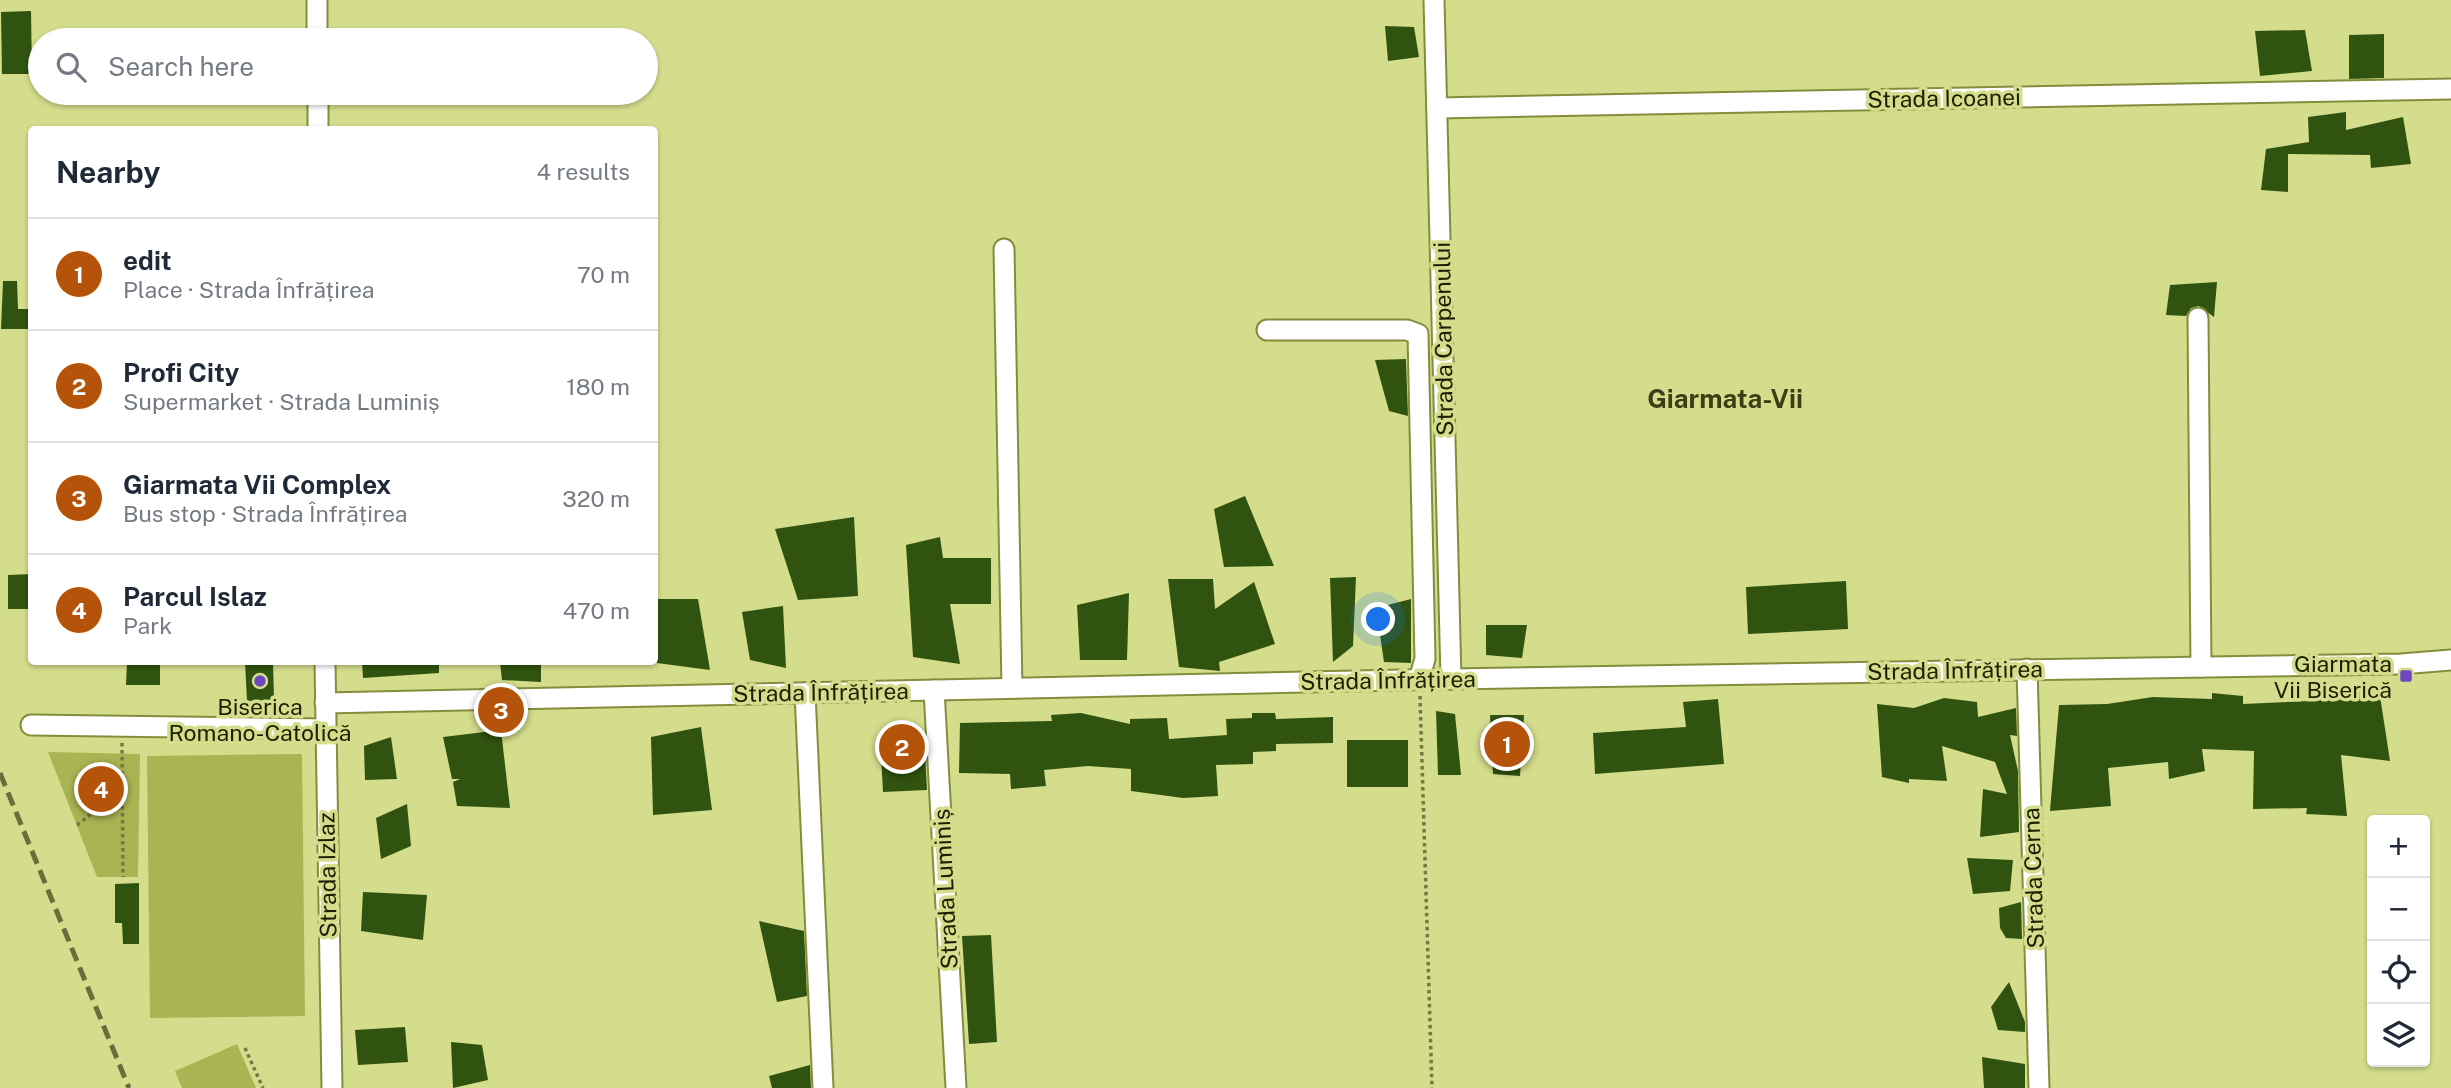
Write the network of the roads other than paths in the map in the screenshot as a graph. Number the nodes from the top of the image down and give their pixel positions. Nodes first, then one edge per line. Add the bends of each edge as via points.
1 (317, 0) edge
2 (1434, 0) edge
3 (317, 28) edge
4 (2451, 89) edge
5 (318, 105) edge
6 (1437, 108) junction
7 (318, 126) edge
8 (1004, 249) dead end
9 (2198, 318) dead end
10 (1267, 330) dead end
11 (1442, 333) junction
12 (1418, 334) junction
13 (2451, 660) edge
14 (325, 665) edge
15 (2201, 667) junction
16 (2027, 669) junction
17 (1419, 679) junction
18 (1451, 679) junction
19 (1012, 688) junction
20 (934, 690) junction
21 (805, 693) junction
22 (325, 703) junction
23 (31, 726) dead end
24 (326, 729) junction
25 (332, 1088) edge
26 (823, 1088) edge
27 (956, 1088) edge
28 (2039, 1088) edge

1 - 3 street
2 - 6 street, Strada Carpenului
4 - 6 street, Strada Icoanei
5 - 7 street
6 - 11 street, Strada Carpenului
8 - 19 street
9 - 15 street
10 - 12 street via 1407,330
11 - 12 street
11 - 18 street, Strada Carpenului
12 - 17 street via 1425,659
13 - 15 street, Strada Înfrățirea
14 - 22 street, Strada Izlaz
15 - 16 street, Strada Înfrățirea
16 - 18 street, Strada Înfrățirea
16 - 28 street, Strada Cerna
17 - 18 street, Strada Înfrățirea
17 - 19 street, Strada Înfrățirea
19 - 20 street, Strada Înfrățirea
20 - 21 street, Strada Înfrățirea
20 - 27 street, Strada Luminiș
21 - 22 street, Strada Înfrățirea
21 - 26 street
22 - 24 street, Strada Izlaz
23 - 24 street
24 - 25 street, Strada Izlaz

